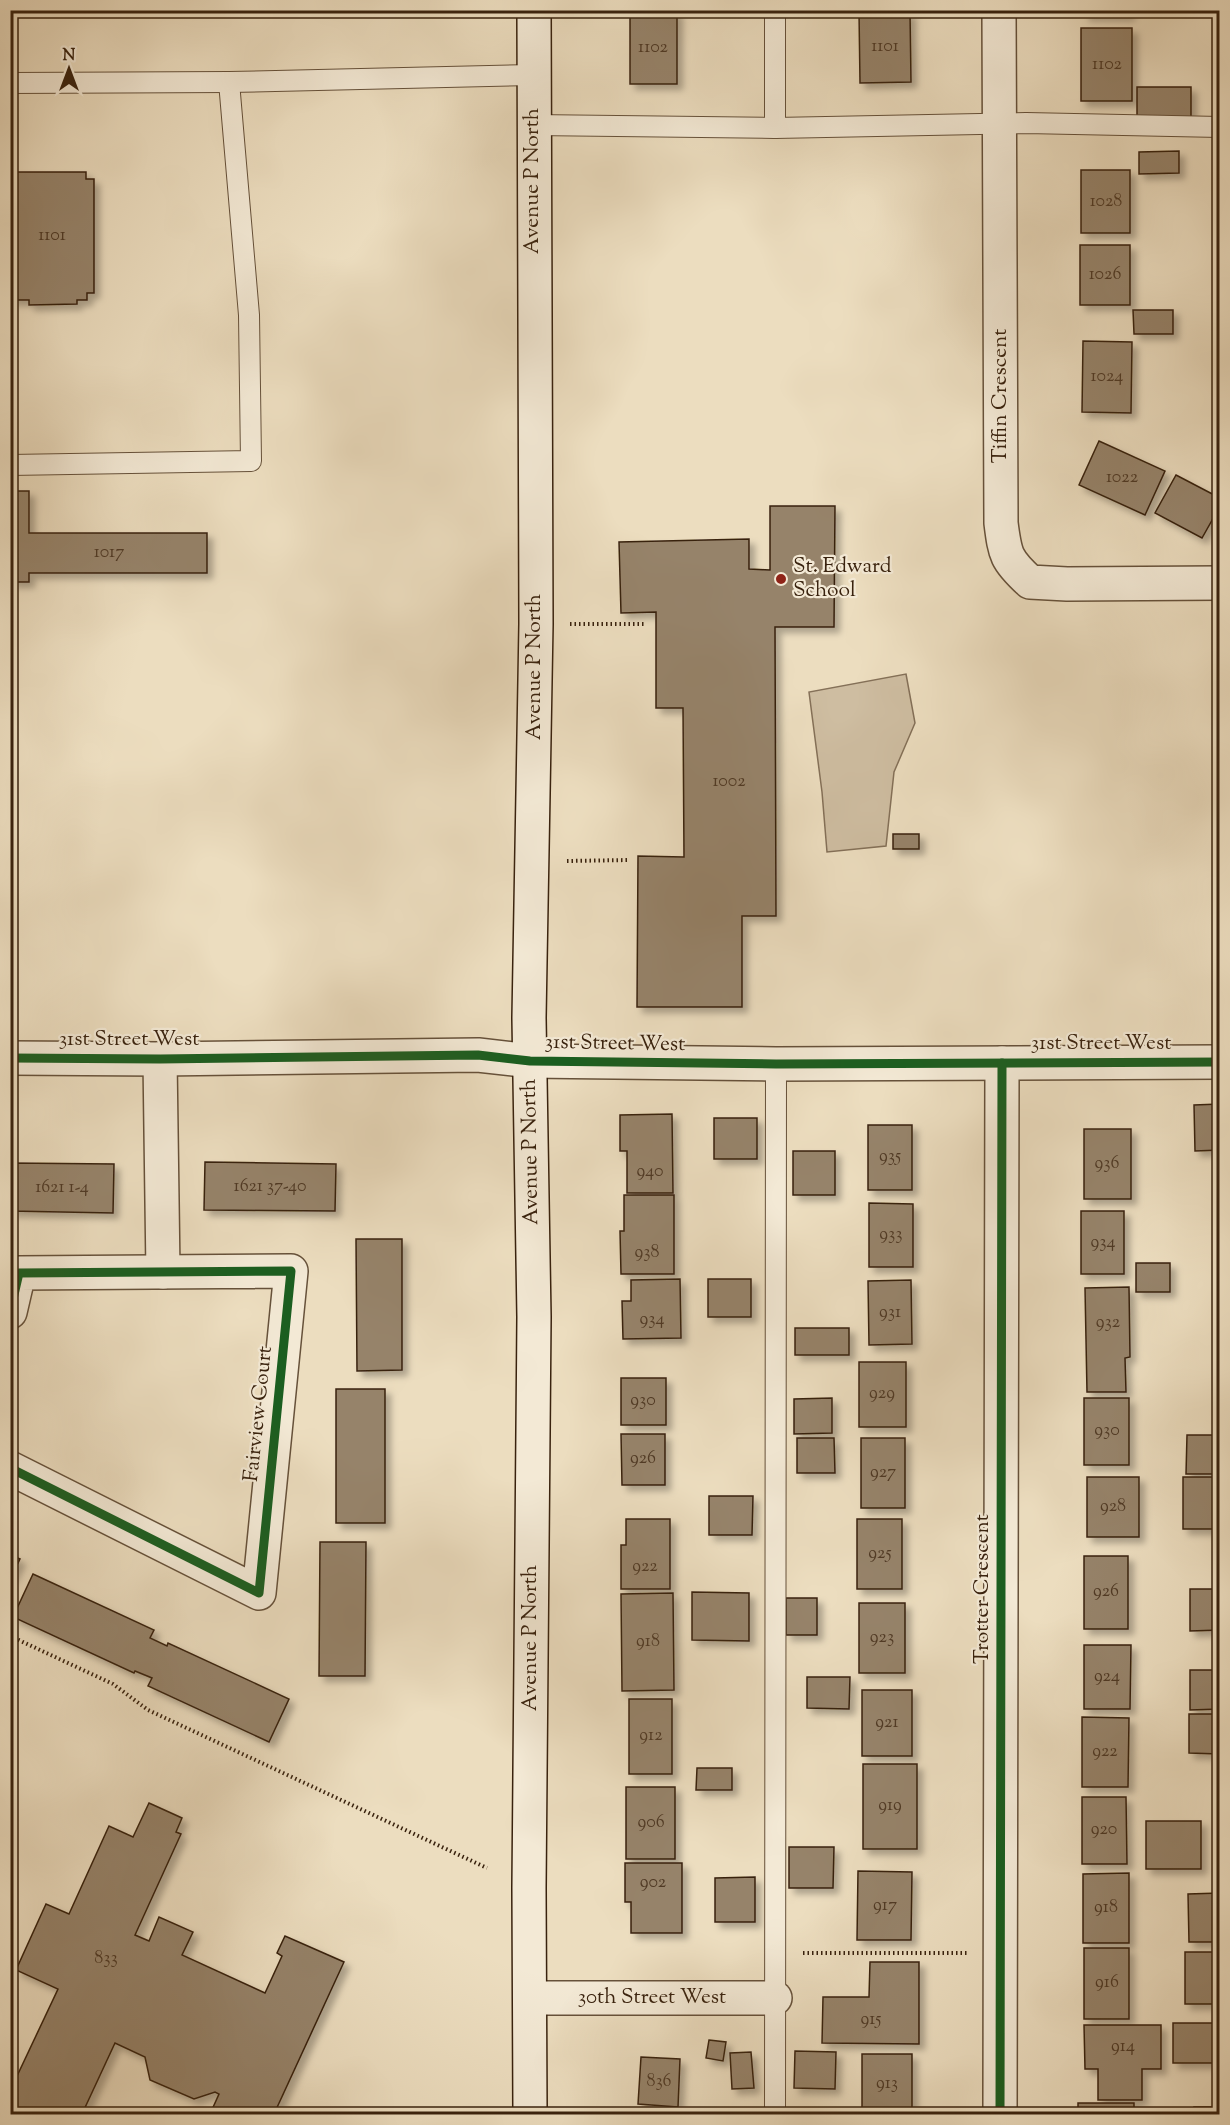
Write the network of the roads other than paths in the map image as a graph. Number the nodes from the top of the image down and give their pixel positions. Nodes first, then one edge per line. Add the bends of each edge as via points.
1 (534, 10) edge
2 (775, 10) edge
3 (999, 10) edge
4 (533, 75) junction
5 (229, 82) junction
6 (10, 83) edge
7 (999, 124) junction
8 (533, 125) junction
9 (1220, 127) edge
10 (775, 129) junction
11 (10, 465) edge
12 (1220, 583) edge
13 (10, 1058) edge
14 (160, 1059) junction
15 (530, 1061) junction
16 (1220, 1062) edge
17 (1002, 1063) junction
18 (776, 1064) junction
19 (163, 1272) junction
20 (10, 1312) edge
21 (10, 1468) edge
22 (530, 1998) junction
23 (775, 1998) junction
24 (530, 2115) edge
25 (775, 2115) edge
26 (999, 2115) edge

1 - 4 street, Avenue P North
2 - 10 lane
3 - 7 street, Tiffin Crescent
4 - 5 lane
4 - 8 street, Avenue P North
5 - 6 lane
5 - 11 lane via 249,315 251,461
7 - 9 lane
7 - 10 lane
7 - 12 street, Tiffin Crescent via 1001,523 1005,552 1030,582
8 - 10 lane
8 - 15 street, Avenue P North via 536,624
13 - 14 street, 31st Street West
14 - 15 street, 31st Street West via 478,1054
14 - 19 street
15 - 18 street, 31st Street West
15 - 22 street, Avenue P North via 534,1317
16 - 17 street, 31st Street West
17 - 18 street, 31st Street West
17 - 26 street, Trotter Crescent
18 - 23 lane
19 - 20 street, Fairview Court via 19,1273
19 - 21 street, Fairview Court via 291,1271 259,1593
22 - 23 street, 30th Street West
22 - 24 street, Avenue P North
23 - 25 lane

